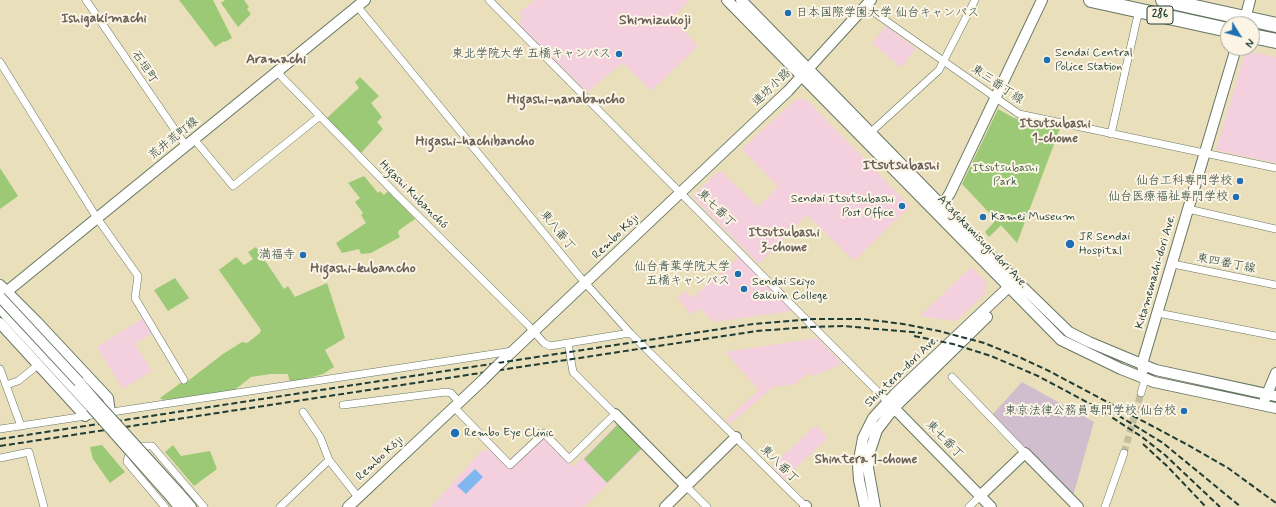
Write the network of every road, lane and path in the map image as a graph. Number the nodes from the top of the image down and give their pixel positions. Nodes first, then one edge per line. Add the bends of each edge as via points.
1 (86, 0) edge
2 (489, 0) edge
3 (726, 0) edge
4 (742, 0) edge
5 (975, 0) edge
6 (1042, 0) edge
7 (1091, 0) edge
8 (1163, 0) edge
9 (1250, 0) edge
10 (361, 3) edge
11 (868, 3) edge
12 (1139, 10) junction
13 (1225, 16) edge
14 (1245, 16) edge
15 (1260, 23) edge
16 (1276, 25) edge
17 (1220, 28) edge
18 (1260, 38) edge
19 (1276, 41) edge
20 (1234, 56) edge
21 (0, 62) edge
22 (943, 62) junction
23 (810, 69) junction
24 (277, 72) junction
25 (802, 76) junction
26 (996, 98) junction
27 (320, 116) junction
28 (871, 132) junction
29 (1111, 134) junction
30 (194, 139) junction
31 (186, 146) junction
32 (1204, 153) junction
33 (1276, 168) edge
34 (681, 192) junction
35 (942, 205) junction
36 (1188, 209) junction
37 (97, 219) junction
38 (1276, 229) edge
39 (1173, 264) junction
40 (1018, 282) junction
41 (586, 284) junction
42 (1276, 285) edge
43 (1010, 290) junction
44 (2, 293) edge
45 (0, 308) edge
46 (1158, 313) junction
47 (0, 323) edge
48 (534, 332) junction
49 (630, 333) junction
50 (1276, 336) edge
51 (568, 343) junction
52 (513, 351) junction
53 (1142, 364) junction
54 (38, 365) junction
55 (0, 369) edge
56 (1276, 373) edge
57 (952, 376) dead end
58 (1145, 378) junction
59 (184, 380) dead end
60 (4, 383) edge
61 (76, 385) junction
62 (1141, 393) tunnel mouth
63 (1272, 395) edge
64 (457, 404) junction
65 (344, 405) dead end
66 (891, 405) junction
67 (1263, 405) junction
68 (1276, 408) edge
69 (303, 412) dead end
70 (110, 413) junction
71 (615, 414) junction
72 (85, 416) junction
73 (21, 426) junction
74 (0, 429) edge
75 (736, 437) junction
76 (1025, 453) junction
77 (1124, 453) tunnel mouth
78 (0, 458) edge
79 (329, 460) junction
80 (686, 486) junction
81 (174, 495) junction
82 (980, 496) junction
83 (358, 497) junction
84 (44, 507) edge
85 (165, 507) edge
86 (179, 507) edge
87 (191, 507) edge
88 (204, 507) edge
89 (280, 507) edge
90 (348, 507) edge
91 (665, 507) edge
92 (707, 507) edge
93 (806, 507) edge
94 (865, 507) edge
95 (875, 507) edge
96 (969, 507) edge
97 (991, 507) edge
98 (1078, 507) edge
99 (1105, 507) edge

1 - 31 street, 石垣町
2 - 34 street, 東七番丁
3 - 25 street, Atagokamisugi-dori Ave.
4 - 23 street, Atagokamisugi-dori Ave.
5 - 22 street
6 - 26 street
7 - 12 highway, 286
8 - 13 highway, 286
9 - 14 street
10 - 24 street, 荒井荒町線
10 - 41 street, 東八番丁
11 - 22 street, 東三番丁線
11 - 23 street, 連坊小路
12 - 17 highway, 286
12 - 29 street
15 - 16 highway, 286
18 - 19 highway
20 - 32 street, Kitamemachi-dori Ave.
21 - 37 street
22 - 26 street, 東三番丁線
22 - 28 street via 939,70
23 - 25 street, 連坊小路
23 - 28 street, Atagokamisugi-dori Ave.
24 - 27 street, Higashi Kubanchó
24 - 30 street, 荒井荒町線
25 - 34 street, 連坊小路
25 - 43 street, Atagokamisugi-dori Ave.
26 - 29 street, 東三番丁線 via 1019,114
26 - 35 street
27 - 30 street via 233,186
27 - 48 street, Higashi Kubanchó
28 - 35 street, Atagokamisugi-dori Ave.
29 - 32 street, 東三番丁線
30 - 31 street, 荒井荒町線
31 - 37 street, 荒井荒町線
32 - 33 street, 東三番丁線
32 - 36 street, Kitamemachi-dori Ave.
34 - 41 street, Rembo Kóji
34 - 66 street, 東七番丁
35 - 40 street, Atagokamisugi-dori Ave.
36 - 38 street
36 - 39 street, Kitamemachi-dori Ave.
37 - 44 street, 荒井荒町線
37 - 59 street via 138,276 135,298
39 - 42 street, 東四番丁線
39 - 46 street, Kitamemachi-dori Ave.
40 - 43 street, Shintera-dori Ave.
40 - 53 street, Atagokamisugi-dori Ave. via 1069,332
41 - 48 street, Rembo Kóji
41 - 49 street, 東八番丁
43 - 58 street, Atagokamisugi-dori Ave. via 1061,340
43 - 66 street, Shintera-dori Ave.
44 - 61 street, bridge
44 - 70 street via 108,398
45 - 61 street
46 - 50 street
46 - 53 street, Kitamemachi-dori Ave.
47 - 54 street
48 - 51 street, Higashi Kubanchó via 546,345
48 - 52 street, Rembo Kóji
49 - 51 street
49 - 75 street, 東八番丁
51 - 71 street via 573,372
52 - 64 street, Rembo Kóji, bridge
52 - 70 street
53 - 58 street
53 - 63 street, Atagokamisugi-dori Ave. via 1156,370
54 - 60 street via 18,380
54 - 72 street
55 - 60 street
56 - 63 street
57 - 76 street
58 - 62 street
58 - 67 street, Atagokamisugi-dori Ave.
60 - 73 street
61 - 81 street, bridge
63 - 67 street
64 - 65 street via 451,394 446,392
64 - 71 street via 510,465 544,433 569,459
64 - 83 street, Rembo Kóji
66 - 82 street, 東七番丁
66 - 94 street, Shintera-dori Ave. via 867,426 860,450 859,480
66 - 95 street, Shintera-dori Ave. via 870,451 868,468
67 - 68 street, Atagokamisugi-dori Ave.
69 - 79 street via 320,437
70 - 72 street
71 - 80 street
72 - 73 street
73 - 74 street
75 - 80 street
75 - 93 street, 東八番丁
76 - 82 street
76 - 98 street
77 - 99 street
78 - 84 street via 29,452
79 - 83 street
79 - 89 street
80 - 91 street
80 - 92 street
81 - 86 street
81 - 87 street
82 - 96 street
82 - 97 street, 東七番丁
83 - 90 street, Rembo Kóji
85 - 88 street via 127,462 128,457 140,446 152,446

